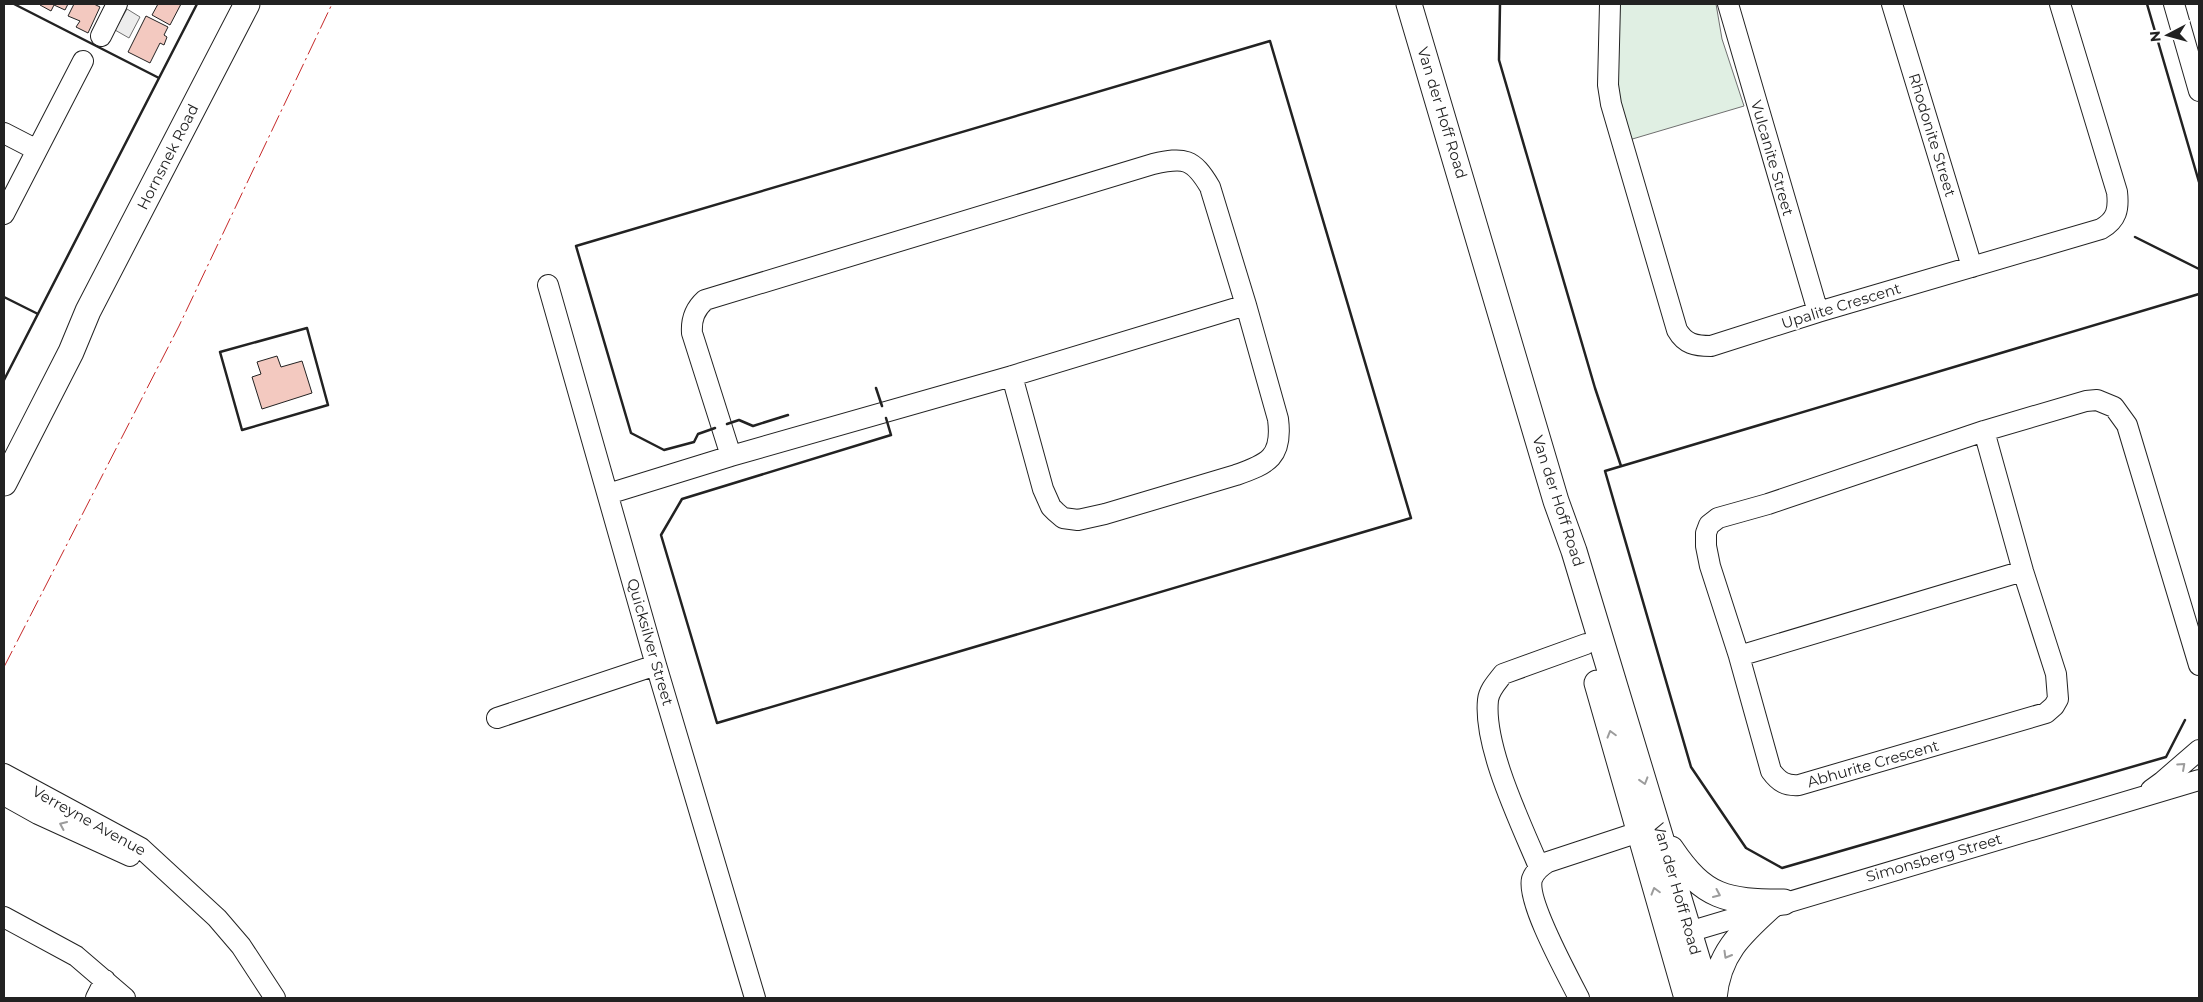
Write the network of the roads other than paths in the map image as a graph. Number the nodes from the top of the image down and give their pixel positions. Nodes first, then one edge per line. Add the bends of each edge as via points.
1 (117, 4) edge
2 (247, 4) edge
3 (1396, 4) edge
4 (1409, 4) edge
5 (1610, 4) edge
6 (1728, 4) edge
7 (1892, 4) edge
8 (2060, 4) edge
9 (2174, 4) edge
10 (101, 36) dead end
11 (83, 61) dead end
12 (2199, 91) edge
13 (4, 133) edge
14 (37, 150) junction
15 (4, 214) edge
16 (1972, 267) junction
17 (548, 285) dead end
18 (1246, 305) junction
19 (88, 311) junction
20 (1818, 312) junction
21 (1012, 376) junction
22 (1984, 431) junction
23 (4, 454) edge
24 (731, 456) junction
25 (4, 483) edge
26 (608, 494) junction
27 (2023, 571) junction
28 (1586, 644) junction
29 (1739, 656) junction
30 (2199, 664) edge
31 (656, 665) junction
32 (497, 718) dead end
33 (2199, 750) edge
34 (4, 774) edge
35 (2199, 780) edge
36 (4, 795) edge
37 (2134, 800) junction
38 (1650, 833) junction
39 (1540, 867) junction
40 (170, 874) junction
41 (1777, 904) junction
42 (4, 917) edge
43 (1679, 934) junction
44 (105, 980) junction
45 (96, 998) edge
46 (125, 998) edge
47 (275, 998) edge
48 (755, 998) edge
49 (1579, 998) edge
50 (1687, 998) edge
51 (1709, 998) edge
52 (1714, 998) edge

1 - 10 street
2 - 19 main road, Hornsnek Road
3 - 28 main road, Van der Hoff Road
4 -> 38 main road, Van der Hoff Road via 1556,501 1574,550
5 - 20 street, Upalite Crescent via 1608,85 1611,104 1680,336 1696,346 1711,346
6 - 20 street, Vulcanite Street
7 - 16 street, Rhodonite Street
8 - 16 street, Upalite Crescent via 2116,192 2115,217 2100,230
9 - 12 street
11 - 14 street
13 - 14 street
14 - 15 street
16 - 20 street, Upalite Crescent
17 - 26 street, Quicksilver Street
18 - 21 street
18 - 21 street via 1280,434 1271,458 1236,475 1105,514 1078,520 1063,518 1050,507 1045,494
18 - 24 street via 1210,187 1200,170 1181,160 1153,164 706,300 694,315 692,333
19 - 23 main road, Hornsnek Road via 57,354
19 - 25 main road, Hornsnek Road
21 - 24 street
22 - 27 street, Abhurite Crescent
22 - 29 street, Abhurite Crescent via 1718,518 1709,525 1707,552
22 - 30 street, Abhurite Crescent via 2086,401 2097,400 2114,407 2127,426
24 - 26 street
26 - 31 street, Quicksilver Street
27 - 29 street
27 - 29 street, Abhurite Crescent via 2056,674 2058,699 2046,713 1789,786 1778,781 1772,771
38 -> 28 main road, Van der Hoff Road
28 - 39 street via 1503,674 1488,698 1488,719 1496,758
31 - 32 street
31 - 48 street, Quicksilver Street
37 -> 33 street via 2162,782
34 - 40 street, Verreyne Avenue via 142,848
35 - 37 street, Simonsberg Street
40 -> 36 street, Verreyne Avenue via 38,814
37 - 41 street, Simonsberg Street
38 - 39 street via 1555,859
38 -> 41 main road via 1707,889 1747,902
38 - 43 main road, Van der Hoff Road
39 - 49 street via 1532,879 1533,897
40 - 47 street, Verreyne Avenue via 210,911 241,946
41 - 43 street, Simonsberg Street
41 -> 52 main road via 1744,931 1728,950 1718,972
42 - 44 street via 76,956
43 - 50 main road, Van der Hoff Road
43 - 51 main road, Van der Hoff Road
44 - 45 street
44 - 46 street

